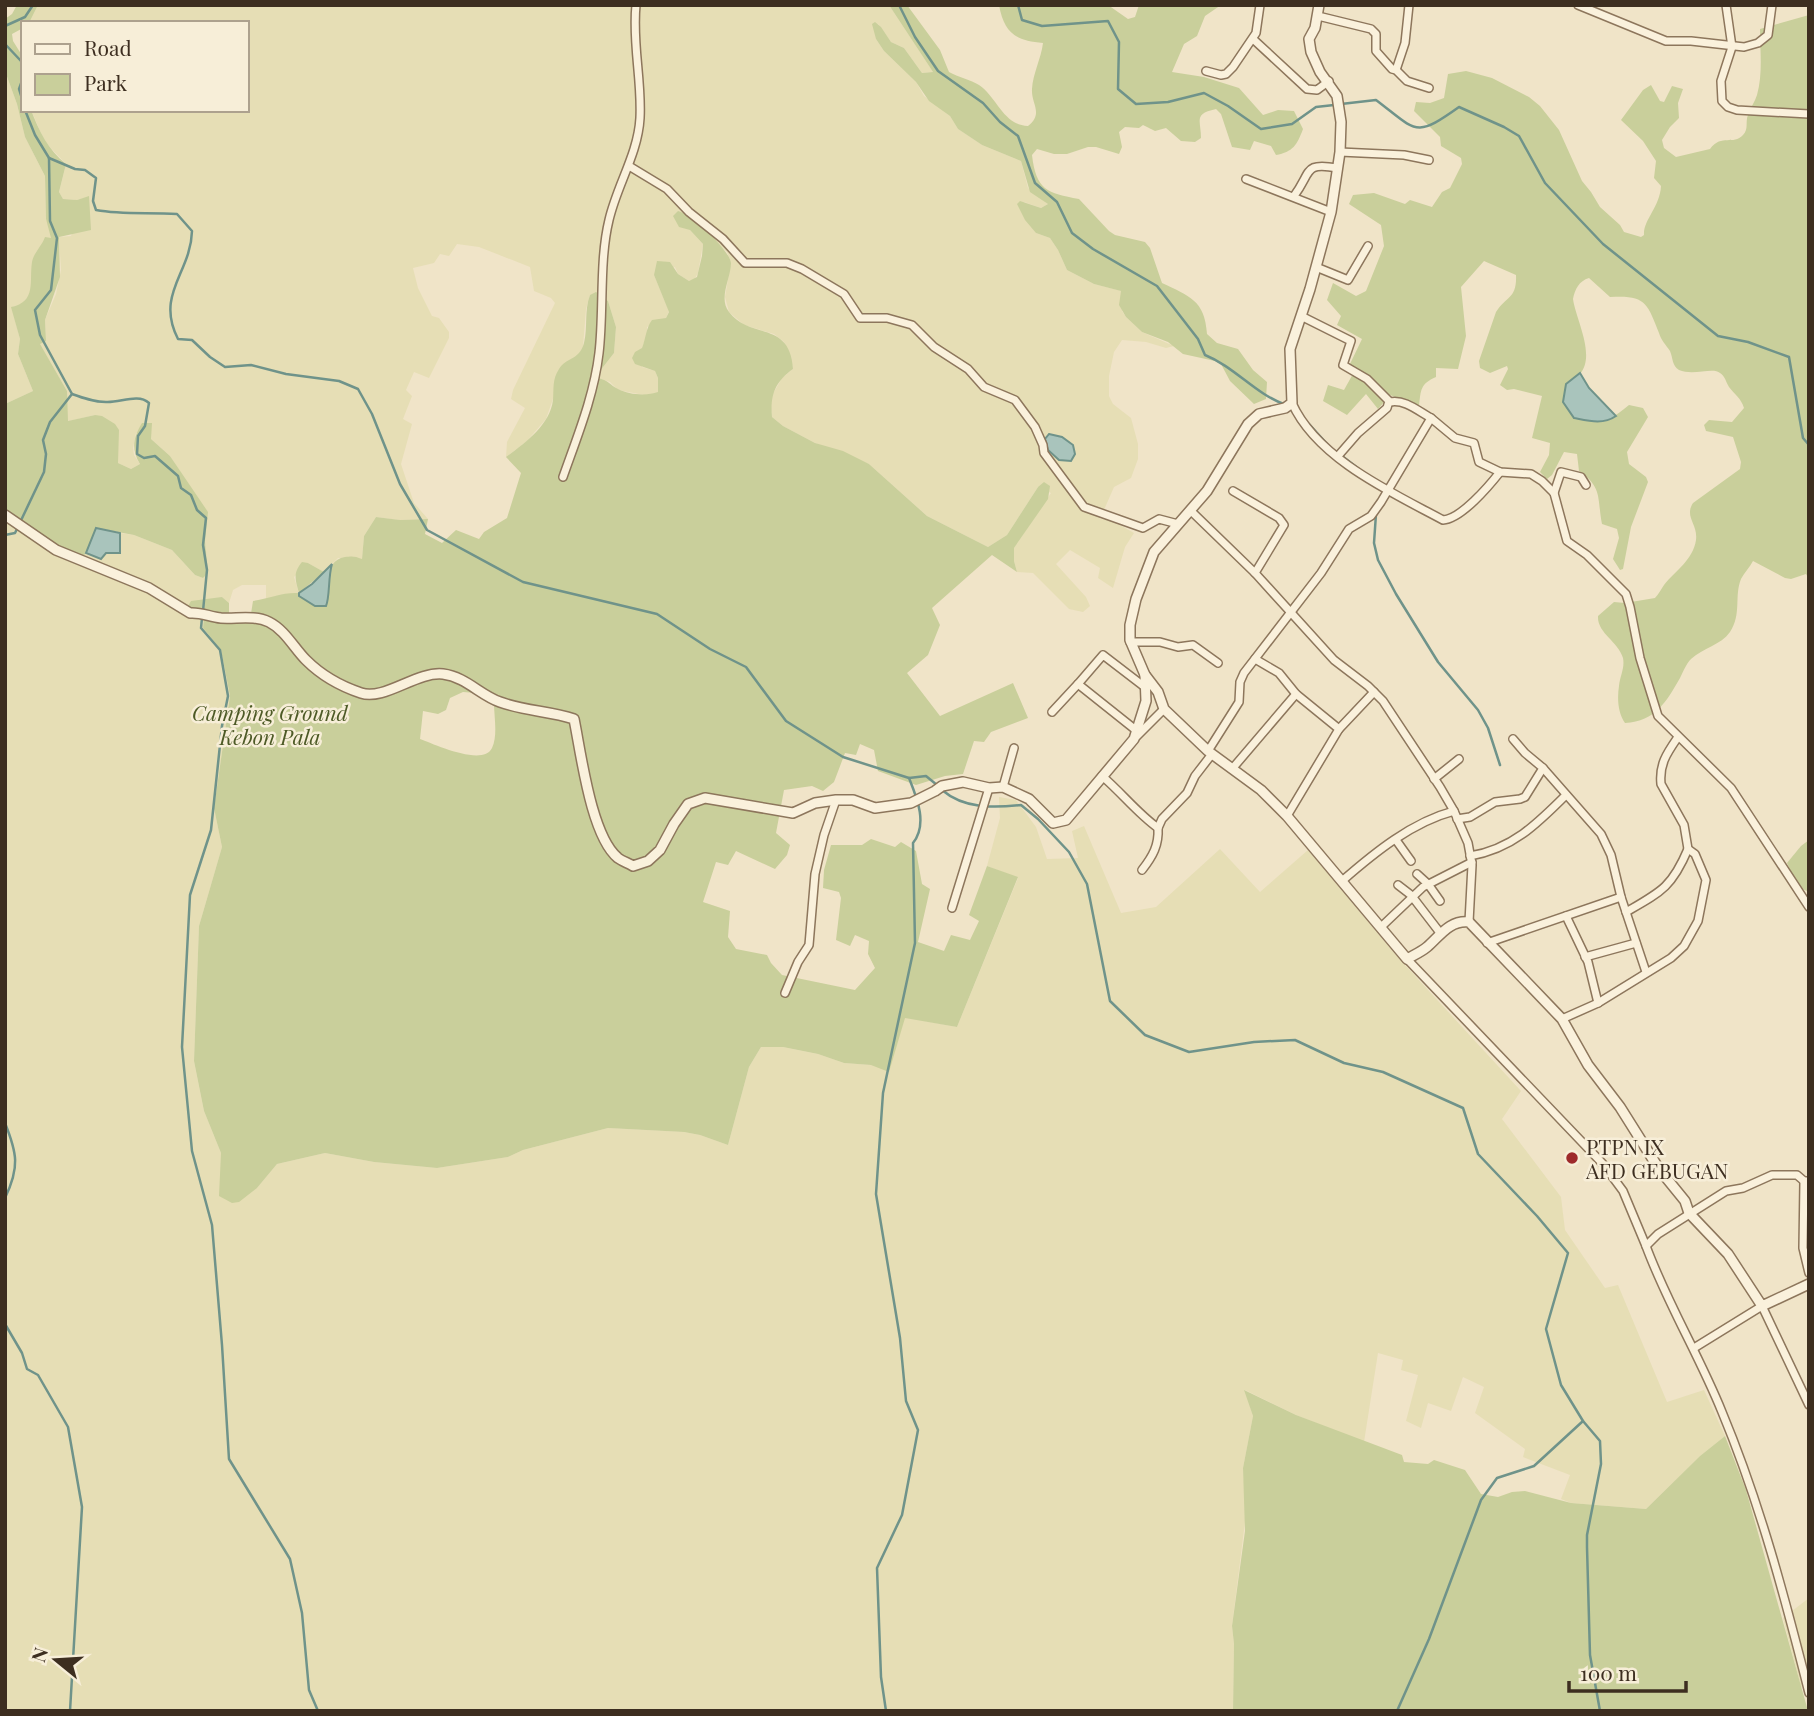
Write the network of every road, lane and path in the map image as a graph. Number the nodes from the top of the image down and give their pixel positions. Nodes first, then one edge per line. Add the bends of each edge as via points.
1 (636, 5) edge
2 (1261, 5) edge
3 (1319, 5) edge
4 (1409, 5) edge
5 (1578, 5) edge
6 (1726, 5) edge
7 (1772, 5) edge
8 (1318, 16) junction
9 (1253, 39) junction
10 (1732, 47) junction
11 (1396, 70) junction
12 (1206, 71) dead end
13 (1329, 81) junction
14 (1429, 88) dead end
15 (1809, 114) edge
16 (1340, 152) junction
17 (1429, 160) dead end
18 (628, 166) junction
19 (1337, 168) junction
20 (1246, 178) dead end
21 (1294, 195) junction
22 (1331, 212) junction
23 (1368, 246) dead end
24 (1316, 267) junction
25 (1301, 316) junction
26 (1390, 402) junction
27 (1290, 405) junction
28 (1431, 418) junction
29 (1338, 456) junction
30 (1498, 475) junction
31 (563, 477) dead end
32 (1586, 485) dead end
33 (1233, 491) dead end
34 (1387, 492) junction
35 (1554, 493) junction
36 (1191, 511) junction
37 (8, 517) edge
38 (1178, 524) junction
39 (1255, 573) junction
40 (1291, 612) junction
41 (1130, 642) junction
42 (1255, 659) junction
43 (1218, 663) dead end
44 (1145, 676) junction
45 (1078, 684) junction
46 (1146, 688) junction
47 (1374, 692) junction
48 (1296, 694) junction
49 (1164, 709) junction
50 (1052, 712) dead end
51 (1339, 729) junction
52 (1136, 735) junction
53 (1678, 737) junction
54 (1513, 739) dead end
55 (1014, 748) dead end
56 (1210, 753) junction
57 (1459, 759) dead end
58 (1544, 768) junction
59 (1232, 769) junction
60 (1102, 776) junction
61 (1434, 779) junction
62 (1003, 787) junction
63 (989, 788) junction
64 (1566, 794) junction
65 (836, 800) junction
66 (1456, 815) junction
67 (1287, 816) junction
68 (1158, 828) junction
69 (1396, 840) junction
70 (1688, 849) junction
71 (1471, 859) junction
72 (1411, 861) dead end
73 (1142, 870) dead end
74 (1417, 874) dead end
75 (1342, 881) junction
76 (1428, 884) junction
77 (1398, 885) dead end
78 (1413, 897) junction
79 (1622, 897) junction
80 (1440, 901) dead end
81 (1809, 907) edge
82 (952, 908) dead end
83 (1626, 912) junction
84 (1566, 916) junction
85 (1469, 922) junction
86 (1381, 927) junction
87 (1441, 934) junction
88 (1487, 943) junction
89 (1636, 943) junction
90 (1585, 957) junction
91 (1407, 959) junction
92 (1646, 972) junction
93 (785, 993) dead end
94 (1598, 1003) junction
95 (1562, 1018) junction
96 (1806, 1181) edge
97 (1689, 1213) junction
98 (1646, 1247) junction
99 (1809, 1273) edge
100 (1809, 1284) edge
101 (1762, 1306) junction
102 (1694, 1348) junction
103 (1809, 1405) edge
104 (1809, 1693) edge

1 - 18 street via 640,118
2 - 9 street
3 - 8 street
4 - 11 street via 1405,43
5 - 10 street via 1658,39
6 - 10 street
7 - 10 street via 1765,38
8 - 11 street via 1374,32 1377,54
8 - 13 street via 1309,38 1311,52
9 - 12 street via 1226,74
9 - 13 street via 1307,89 1317,90
10 - 15 street via 1721,101 1737,110
11 - 14 street via 1407,81
13 - 16 street via 1337,96
16 - 17 street
16 - 19 street
18 - 31 street via 608,220 594,381
18 - 38 street via 667,189 745,263 787,263 802,269 844,294 860,318 887,318 912,325 984,387 1015,400 1035,427 1044,453 1084,507 1143,528 1159,519
19 - 21 street via 1312,167
19 - 22 street
20 - 21 street
21 - 22 street
22 - 24 street
23 - 24 street via 1348,280
24 - 25 street
25 - 26 street via 1351,341 1342,365 1367,379
25 - 27 street via 1289,354
26 - 28 street via 1404,403
26 - 29 street
27 - 29 street
27 - 36 street via 1259,414 1248,424
28 - 30 street via 1455,438 1472,442 1479,462
28 - 34 street
29 - 34 street
30 - 34 street via 1447,520
30 - 35 street via 1536,476
32 - 35 street via 1583,478 1560,472
33 - 39 street via 1284,525
34 - 40 street via 1371,516 1349,529
35 - 53 street via 1567,541 1587,555 1629,600 1651,699 1661,720
36 - 38 street
36 - 39 street
37 - 65 street via 57,551 149,588 190,613 268,621 333,682 365,695 442,673 462,679 500,702 574,719 597,822 618,859 633,866 660,850 688,804 705,798 793,813
38 - 41 street via 1144,572 1131,618
39 - 40 street
40 - 42 street
40 - 47 street via 1334,660
41 - 43 street via 1193,645
41 - 44 street
42 - 48 street via 1279,673
42 - 56 street via 1241,679 1239,702
44 - 46 street
44 - 49 street
45 - 46 street via 1104,655
45 - 50 street
45 - 52 street
46 - 52 street
47 - 51 street
47 - 61 street
48 - 51 street
48 - 59 street
49 - 52 street
49 - 56 street
51 - 67 street
52 - 60 street
53 - 70 street via 1661,764 1661,784 1684,825
53 - 81 street via 1731,788
54 - 58 street
55 - 62 street
56 - 59 street
56 - 68 street via 1187,793
57 - 61 street
58 - 64 street
58 - 66 street via 1525,797 1495,802 1470,817
59 - 67 street
60 - 62 street via 1066,820 1053,823 1029,799
60 - 68 street
61 - 66 street
62 - 63 street
63 - 65 street via 963,782 911,803 875,808
63 - 82 street
64 - 71 street via 1507,846
64 - 79 street via 1601,834
65 - 93 street via 815,874 809,945
66 - 69 street via 1434,817
66 - 71 street
67 - 75 street
68 - 73 street via 1157,846
69 - 72 street
69 - 75 street
70 - 83 street via 1669,884
70 - 92 street via 1695,854 1706,880 1698,921 1680,952
71 - 76 street
71 - 85 street
74 - 76 street
75 - 86 street
76 - 78 street
76 - 80 street
77 - 78 street
78 - 86 street
78 - 87 street
79 - 83 street
79 - 84 street
83 - 89 street
84 - 88 street
84 - 90 street
85 - 87 street via 1457,922
85 - 88 street
86 - 91 street
87 - 91 street
88 - 95 street
89 - 90 street
89 - 92 street
90 - 94 street
91 - 98 street via 1603,1164 1623,1191
92 - 94 street
94 - 95 street
95 - 97 street via 1588,1065
96 - 97 street via 1797,1175 1766,1176 1726,1191
96 - 99 street via 1803,1248
97 - 98 street
97 - 101 street via 1728,1254
98 - 102 street
100 - 101 street
101 - 102 street
101 - 103 street
102 - 104 street via 1752,1491

